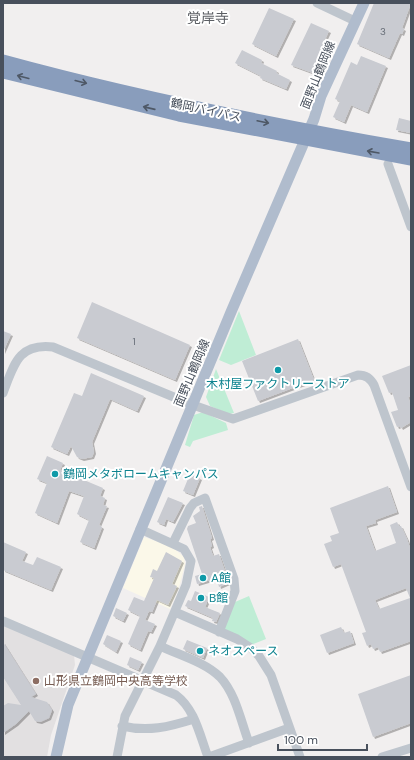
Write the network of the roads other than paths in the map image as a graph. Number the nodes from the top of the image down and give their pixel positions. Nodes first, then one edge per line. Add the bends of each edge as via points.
1 (317, 3) edge
2 (364, 3) edge
3 (355, 21) junction
4 (3, 61) edge
5 (3, 72) edge
6 (307, 136) junction
7 (411, 149) edge
8 (411, 159) edge
9 (388, 164) dead end
10 (411, 227) edge
11 (3, 393) edge
12 (193, 405) junction
13 (408, 467) edge
14 (411, 487) edge
15 (140, 529) junction
16 (173, 544) junction
17 (175, 612) junction
18 (3, 621) edge
19 (219, 632) junction
20 (160, 646) junction
21 (88, 657) junction
22 (144, 680) junction
23 (194, 719) junction
24 (122, 726) junction
25 (289, 728) junction
26 (249, 743) junction
27 (407, 752) edge
28 (56, 757) edge
29 (117, 757) edge
30 (208, 757) edge
31 (300, 757) edge
32 (382, 757) edge

1 - 3 street
2 - 3 main road, 面野山鶴岡線
3 - 6 main road, 面野山鶴岡線 via 321,96
4 -> 6 highway, 鶴岡バイパス
6 -> 5 highway, 鶴岡バイパス via 179,115
6 - 7 highway, 鶴岡バイパス
8 -> 6 highway, 鶴岡バイパス
6 - 12 main road, 面野山鶴岡線
9 - 10 street
11 - 12 street via 15,363 22,354 30,348 40,346 53,347
12 - 13 street via 229,419 237,419 364,375 369,377 374,385
12 - 15 main road, 面野山鶴岡線
13 - 14 street
15 - 16 street
15 - 21 main road, 面野山鶴岡線
16 - 17 street via 184,549 191,560 186,585
16 - 19 street via 190,508 205,498 234,579 234,591
17 - 19 street
17 - 20 street
18 - 21 street
19 - 25 street via 237,639 259,656 271,675
20 - 22 street
20 - 26 street via 202,665 220,677 229,690
21 - 22 street
21 - 28 main road, 面野山鶴岡線 via 68,705
22 - 23 street via 183,700
22 - 24 street
23 - 24 street via 159,729 146,730
23 - 30 street
24 - 29 street
25 - 26 street
25 - 31 street
26 - 30 street
27 - 32 street

